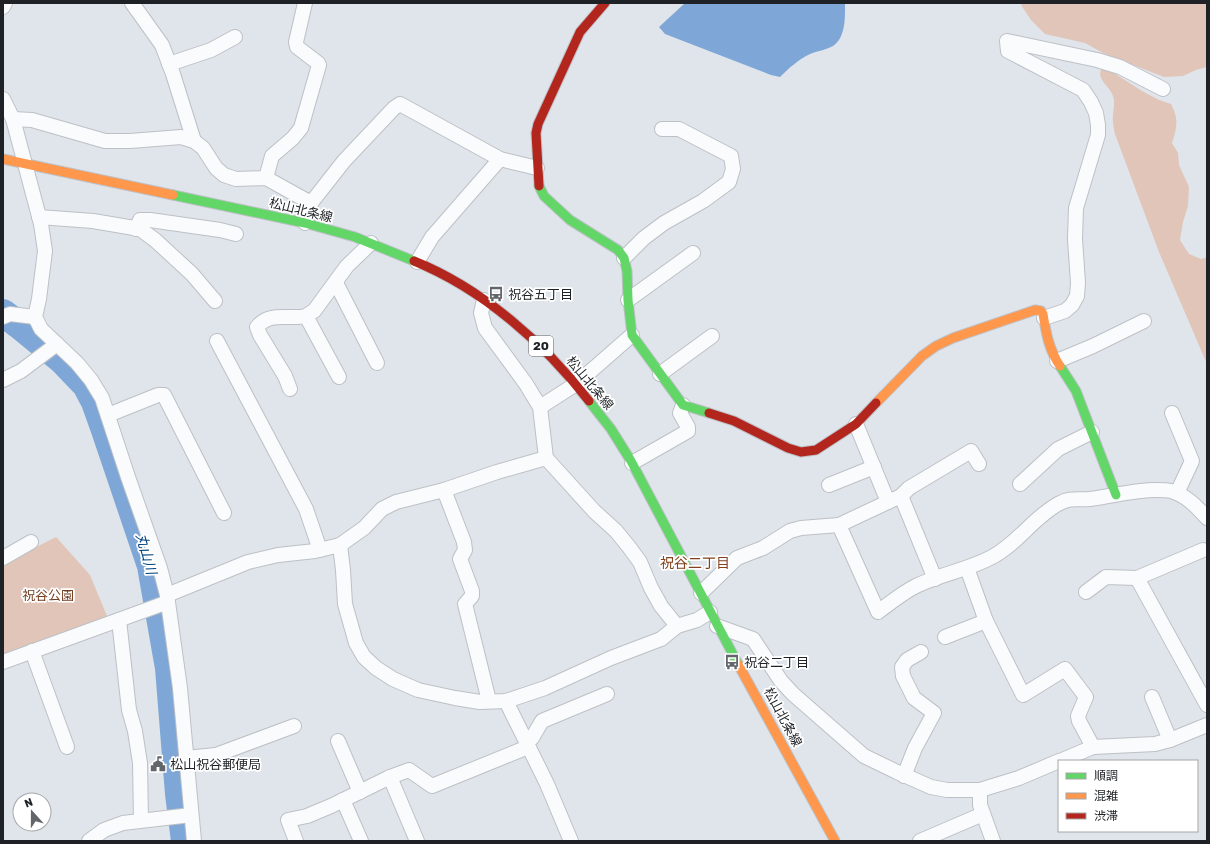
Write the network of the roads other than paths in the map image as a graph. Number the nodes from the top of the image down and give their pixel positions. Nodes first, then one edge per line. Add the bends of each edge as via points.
1 (5, 3) edge
2 (132, 3) edge
3 (305, 3) edge
4 (605, 3) edge
5 (3, 7) edge
6 (236, 37) dead end
7 (169, 64) junction
8 (1163, 89) dead end
9 (3, 99) edge
10 (13, 119) junction
11 (662, 129) dead end
12 (194, 140) junction
13 (3, 159) edge
14 (500, 159) junction
15 (25, 165) junction
16 (537, 168) junction
17 (266, 178) junction
18 (311, 203) junction
19 (39, 217) junction
20 (305, 223) junction
21 (136, 229) junction
22 (236, 234) dead end
23 (371, 243) junction
24 (693, 253) dead end
25 (624, 258) junction
26 (417, 262) junction
27 (336, 283) junction
28 (484, 300) junction
29 (628, 300) junction
30 (215, 301) dead end
31 (7, 315) edge
32 (306, 316) junction
33 (35, 317) junction
34 (1044, 318) junction
35 (1144, 321) dead end
36 (632, 335) junction
37 (712, 336) dead end
38 (216, 342) dead end
39 (56, 345) junction
40 (1057, 361) junction
41 (377, 363) dead end
42 (660, 374) junction
43 (339, 377) dead end
44 (3, 380) edge
45 (576, 384) junction
46 (290, 389) dead end
47 (683, 405) junction
48 (540, 407) junction
49 (1172, 413) dead end
50 (108, 415) junction
51 (856, 424) junction
52 (1092, 432) junction
53 (546, 458) junction
54 (632, 463) junction
55 (979, 464) dead end
56 (874, 467) junction
57 (1020, 484) dead end
58 (830, 485) dead end
59 (444, 490) junction
60 (1177, 493) junction
61 (1116, 494) junction
62 (894, 499) junction
63 (224, 513) dead end
64 (1207, 518) edge
65 (839, 525) junction
66 (31, 542) dead end
67 (340, 545) junction
68 (320, 550) junction
69 (1203, 550) dead end
70 (3, 558) edge
71 (967, 568) junction
72 (1137, 578) junction
73 (935, 579) junction
74 (1086, 592) dead end
75 (701, 593) junction
76 (167, 600) junction
77 (710, 612) junction
78 (119, 620) junction
79 (986, 622) junction
80 (677, 626) junction
81 (717, 626) junction
82 (945, 637) dead end
83 (32, 651) junction
84 (921, 652) dead end
85 (3, 662) edge
86 (607, 694) dead end
87 (1152, 697) dead end
88 (506, 701) junction
89 (488, 702) junction
90 (1207, 705) edge
91 (294, 726) dead end
92 (1206, 727) edge
93 (1170, 740) junction
94 (338, 741) dead end
95 (527, 745) junction
96 (67, 747) dead end
97 (1093, 747) junction
98 (186, 758) junction
99 (1074, 758) edge
100 (1064, 760) edge
101 (1058, 761) edge
102 (904, 776) junction
103 (390, 777) junction
104 (980, 790) junction
105 (360, 792) junction
106 (344, 800) junction
107 (983, 814) junction
108 (185, 816) junction
109 (141, 820) junction
110 (569, 840) edge
111 (89, 841) edge
112 (194, 841) edge
113 (296, 841) edge
114 (361, 841) edge
115 (417, 841) edge
116 (835, 841) edge
117 (920, 841) edge
118 (993, 841) edge

1 - 5 street
2 - 7 street via 162,45
3 - 17 street via 297,47 319,65 301,128 272,156
4 - 16 main road via 580,32 538,124
6 - 7 street via 211,50
7 - 12 street
8 - 34 street via 1097,60 1007,41 1008,51 1083,90 1096,113 1098,125 1098,135 1076,208 1077,296 1065,311
9 - 10 street
10 - 12 street via 32,120 105,141 181,137
10 - 15 street
11 - 25 street via 679,129 732,156 733,169 729,182 703,201 664,223
12 - 17 street via 224,175 236,179
13 - 15 main road, 松山北条線 / 20
14 - 16 street
14 - 18 street via 400,104 344,161
14 - 26 street via 432,237
15 - 19 street
15 - 20 main road, 松山北条線 / 20
16 - 25 main road via 539,187 544,196 570,220 618,250
17 - 18 street
18 - 20 street
19 - 21 street via 93,221
19 - 33 street via 45,251
20 - 23 main road, 松山北条線 / 20
21 - 22 street via 140,220 150,220
21 - 30 street via 140,229 155,240 192,274
23 - 26 main road, 松山北条線 / 20
23 - 27 street via 348,266
24 - 29 street
25 - 29 main road
26 - 28 main road, 松山北条線 / 20
27 - 32 street via 314,311
27 - 41 street
28 - 45 main road, 松山北条線 / 20 via 542,347
28 - 48 street via 481,313 485,328
29 - 36 main road
31 - 33 street
32 - 43 street
32 - 46 street via 270,318 262,321 257,327
33 - 39 street via 41,329
34 - 40 main road via 1048,342
34 - 51 main road via 1041,311 1035,310 936,346 922,356
35 - 40 street
36 - 42 main road
36 - 45 street
37 - 42 street
38 - 68 street via 306,509
39 - 44 street via 21,371
39 - 50 street via 77,363 91,380 102,398
40 - 52 main road via 1076,392
42 - 47 main road
45 - 48 street
45 - 54 main road, 松山北条線 / 20 via 611,429
47 - 51 main road via 734,421 801,452 816,450
47 - 54 street via 680,413 688,430
48 - 53 street
49 - 60 street via 1192,461
50 - 63 street via 158,395 164,395
50 - 76 street via 160,568
51 - 56 street
52 - 57 street via 1058,449
52 - 61 main road
53 - 59 street
53 - 80 street via 630,547 661,606
54 - 75 main road, 松山北条線 / 20
55 - 62 street via 971,451
56 - 58 street
56 - 62 street
59 - 67 street via 396,502 382,509 364,528
59 - 89 street via 466,550 460,559 472,596 465,604
60 - 61 street via 1147,490
60 - 64 street via 1186,497
61 - 71 street via 1090,499 1076,498 1057,504 1008,546
62 - 65 street
62 - 73 street
65 - 73 street via 878,612 915,587
65 - 75 street via 790,531 762,548 737,558
66 - 70 street
67 - 68 street
67 - 89 street via 344,604 356,643 364,657 393,679 418,690
68 - 76 street via 248,562
69 - 72 street
71 - 73 street
71 - 79 street
72 - 74 street via 1106,576
72 - 90 street
75 - 77 main road, 松山北条線 / 20
76 - 78 street
76 - 98 street via 180,688
77 - 80 street via 697,620
77 - 81 main road, 松山北条線 / 20
78 - 83 street
78 - 109 street via 129,710 140,763
79 - 82 street
79 - 97 street via 1024,695 1065,669 1086,698 1078,721
80 - 88 street via 661,640 611,658 545,688
81 - 102 street via 753,638 781,681 793,694 864,756
81 - 116 main road, 松山北条線 / 20
83 - 85 street
83 - 96 street
84 - 102 street via 907,660 902,668 902,676 914,698 934,713 915,748
86 - 95 street via 542,721
87 - 93 street
88 - 89 street
88 - 95 street
91 - 98 street via 216,755
92 - 93 street
93 - 97 street via 1155,744
94 - 105 street
95 - 103 street via 432,786 409,770
95 - 110 street via 547,784
97 - 99 street
98 - 108 street
99 - 100 street
101 - 104 street via 1019,778
102 - 104 street via 931,787 947,790
103 - 105 street
103 - 115 street
104 - 107 street
105 - 106 street
106 - 113 street via 308,816 288,820
106 - 114 street
107 - 117 street
107 - 118 street
108 - 109 street
108 - 112 street
109 - 111 street via 123,822 104,830

